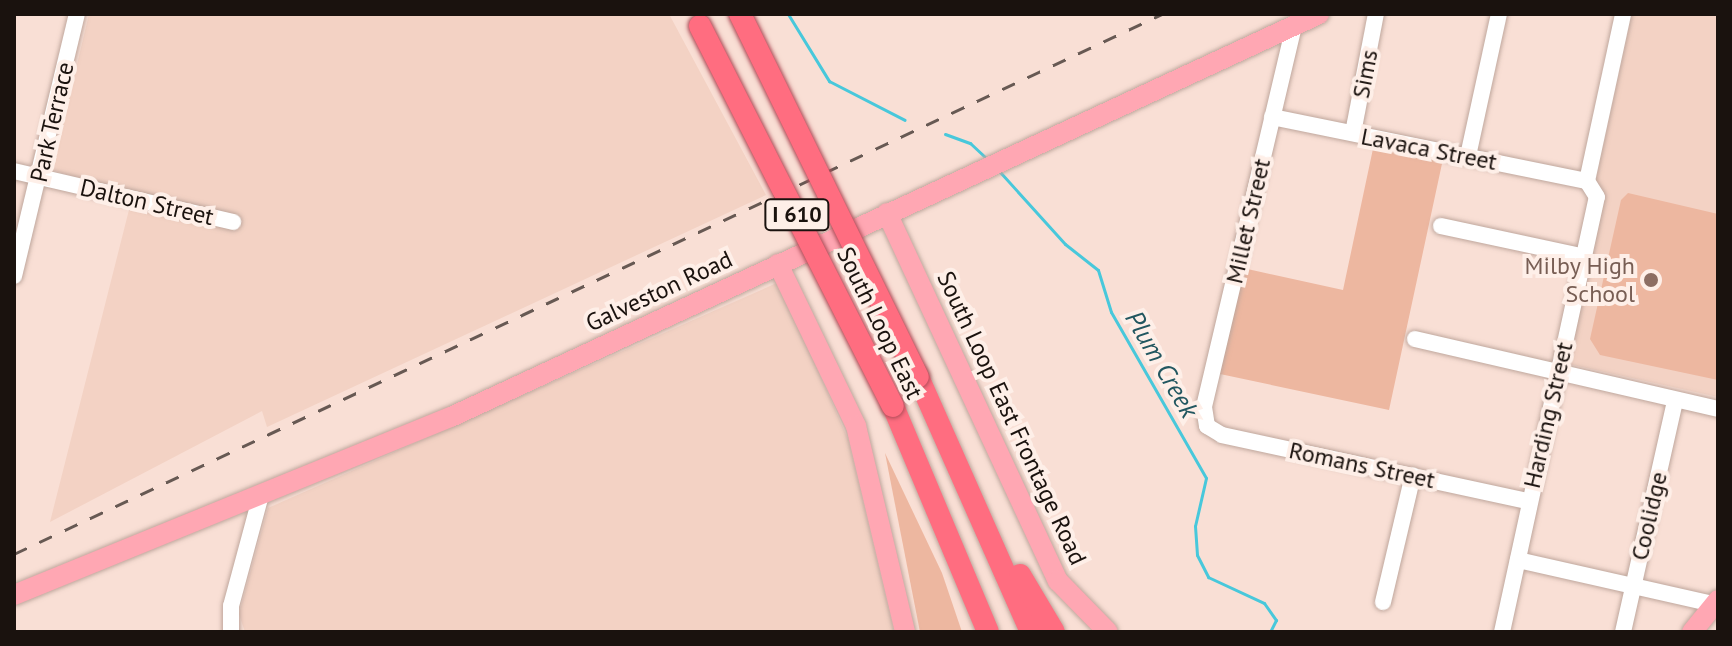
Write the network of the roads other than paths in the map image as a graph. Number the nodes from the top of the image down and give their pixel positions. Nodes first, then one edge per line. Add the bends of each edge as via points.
1 (77, 14) edge
2 (740, 14) edge
3 (1319, 14) edge
4 (1376, 14) edge
5 (1499, 14) edge
6 (1623, 14) edge
7 (696, 18) edge
8 (1294, 26) junction
9 (1272, 117) junction
10 (1353, 133) junction
11 (1468, 156) junction
12 (14, 171) edge
13 (39, 177) junction
14 (1587, 181) junction
15 (887, 213) junction
16 (233, 222) dead end
17 (1441, 226) dead end
18 (1585, 257) junction
19 (778, 264) junction
20 (14, 276) edge
21 (1415, 339) dead end
22 (1559, 372) junction
23 (1675, 401) junction
24 (1718, 409) edge
25 (1205, 417) joint
26 (1413, 475) junction
27 (261, 495) junction
28 (1528, 501) junction
29 (980, 510) junction
30 (1518, 560) junction
31 (1633, 585) junction
32 (14, 595) edge
33 (1383, 602) dead end
34 (1716, 602) edge
35 (231, 632) edge
36 (905, 632) edge
37 (988, 632) edge
38 (1031, 632) edge
39 (1054, 632) edge
40 (1108, 632) edge
41 (1502, 632) edge
42 (1623, 632) edge
43 (1692, 632) edge

1 - 13 street, Park Terrace
2 - 29 highway, South Loop East / I 610, bridge
3 - 8 main road, Galveston Road
4 - 10 street, Sims
5 - 11 street
6 - 14 street, Harding Street
7 - 37 highway, South Loop East / I 610, bridge via 893,406
8 - 9 street, Millet Street
8 - 15 main road, Galveston Road
9 - 10 street, Lavaca Street
9 - 25 street, Millet Street
10 - 11 street, Lavaca Street
11 - 14 street, Lavaca Street
12 - 13 street, Dalton Street
13 - 16 street, Dalton Street
13 - 20 street, Park Terrace
14 - 18 street, Harding Street via 1597,197
15 - 19 main road, Galveston Road
15 - 40 main road, South Loop East Frontage Road via 1058,581
17 - 18 street
18 - 22 street, Harding Street
19 - 27 main road, Galveston Road via 451,417
19 - 36 main road via 856,426
21 - 22 street
22 - 23 street
22 - 28 street, Harding Street
23 - 24 street
23 - 31 street, Coolidge
25 - 26 street, Romans Street via 1207,426 1222,435
26 - 28 street, Romans Street
26 - 33 street
27 - 32 main road, Galveston Road
27 - 35 street via 231,606
28 - 30 street, Harding Street
29 - 38 highway, I 610
29 - 39 highway
30 - 31 street
30 - 41 street, Harding Street
31 - 34 street
31 - 42 street, Coolidge
34 - 43 main road

